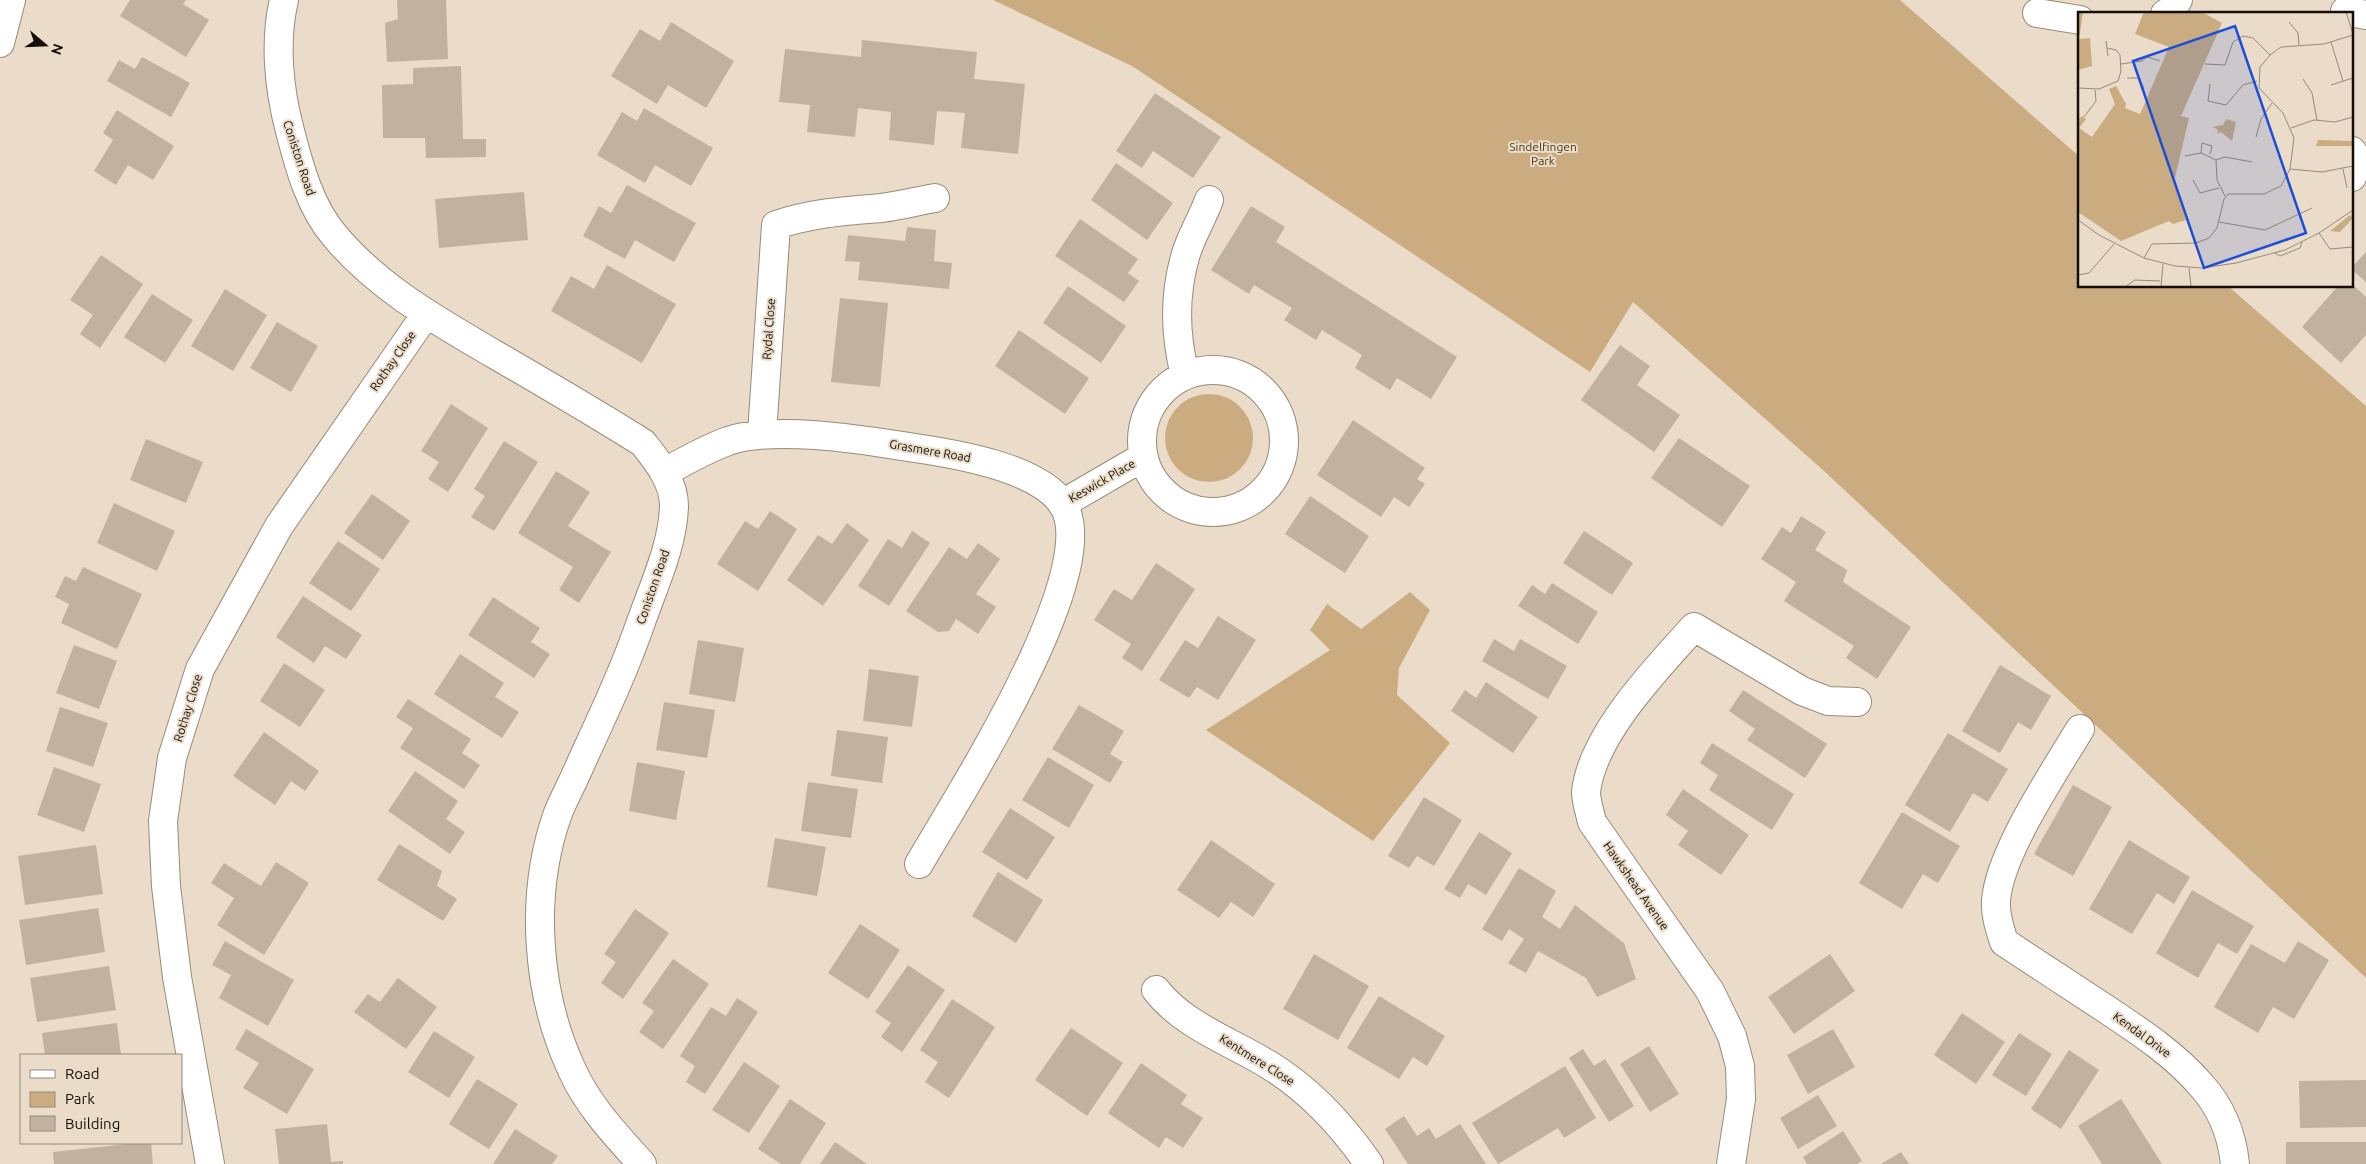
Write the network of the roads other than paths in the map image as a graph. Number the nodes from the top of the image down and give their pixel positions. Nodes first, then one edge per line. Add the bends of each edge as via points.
1 (11, 0) edge
2 (284, 0) edge
3 (2178, 0) edge
4 (2168, 12) edge
5 (2037, 13) dead end
6 (2078, 20) edge
7 (0, 43) edge
8 (2354, 154) edge
9 (2354, 171) edge
10 (935, 198) dead end
11 (1210, 200) dead end
12 (426, 314) junction
13 (1185, 375) junction
14 (762, 434) junction
15 (1142, 457) junction
16 (665, 472) junction
17 (1062, 504) junction
18 (1857, 702) dead end
19 (2080, 729) dead end
20 (920, 864) dead end
21 (1156, 990) dead end
22 (210, 1164) edge
23 (642, 1164) edge
24 (1369, 1164) edge
25 (1731, 1164) edge
26 (2235, 1164) edge

1 - 7 street
2 - 12 street, Coniston Road via 279,52 282,101 296,155 313,200 333,234 368,270
3 - 4 street
5 - 6 street
8 - 9 street via 2358,160
10 - 14 street, Rydal Close via 883,208 805,216 776,225
11 - 13 street via 1185,256 1176,314 1178,349
12 - 16 street, Coniston Road via 643,443
12 - 22 street, Rothay Close via 279,526 200,669 172,758 163,821 166,886 177,977
13 - 15 street, Keswick Place via 1164,388 1149,409 1141,432
13 - 15 street, Keswick Place via 1209,369 1234,372 1251,380 1270,397 1281,419 1285,441 1280,466 1268,487 1248,504 1224,513 1196,511 1173,501 1155,484
14 - 16 street, Grasmere Road via 728,441
14 - 17 street, Grasmere Road via 851,438 963,455 1022,474 1047,489
15 - 17 street, Keswick Place
16 - 23 street, Coniston Road via 674,504 667,549 631,652 558,814 544,871 541,917 543,968 553,1022 572,1071 606,1124
17 - 20 street, Grasmere Road via 1070,529 1068,562 1057,606 1032,664
18 - 25 street, Hawkshead Avenue via 1828,701 1802,691 1694,627 1623,710 1596,758 1586,793 1592,822 1710,991 1732,1036 1740,1066 1741,1099
19 - 26 street, Kendal Drive via 2016,839 2002,874 1996,900 2004,942 2132,1026 2202,1085 2220,1113 2233,1144
21 - 24 street, Kentmere Close via 1180,1014 1271,1066 1301,1088 1330,1114

